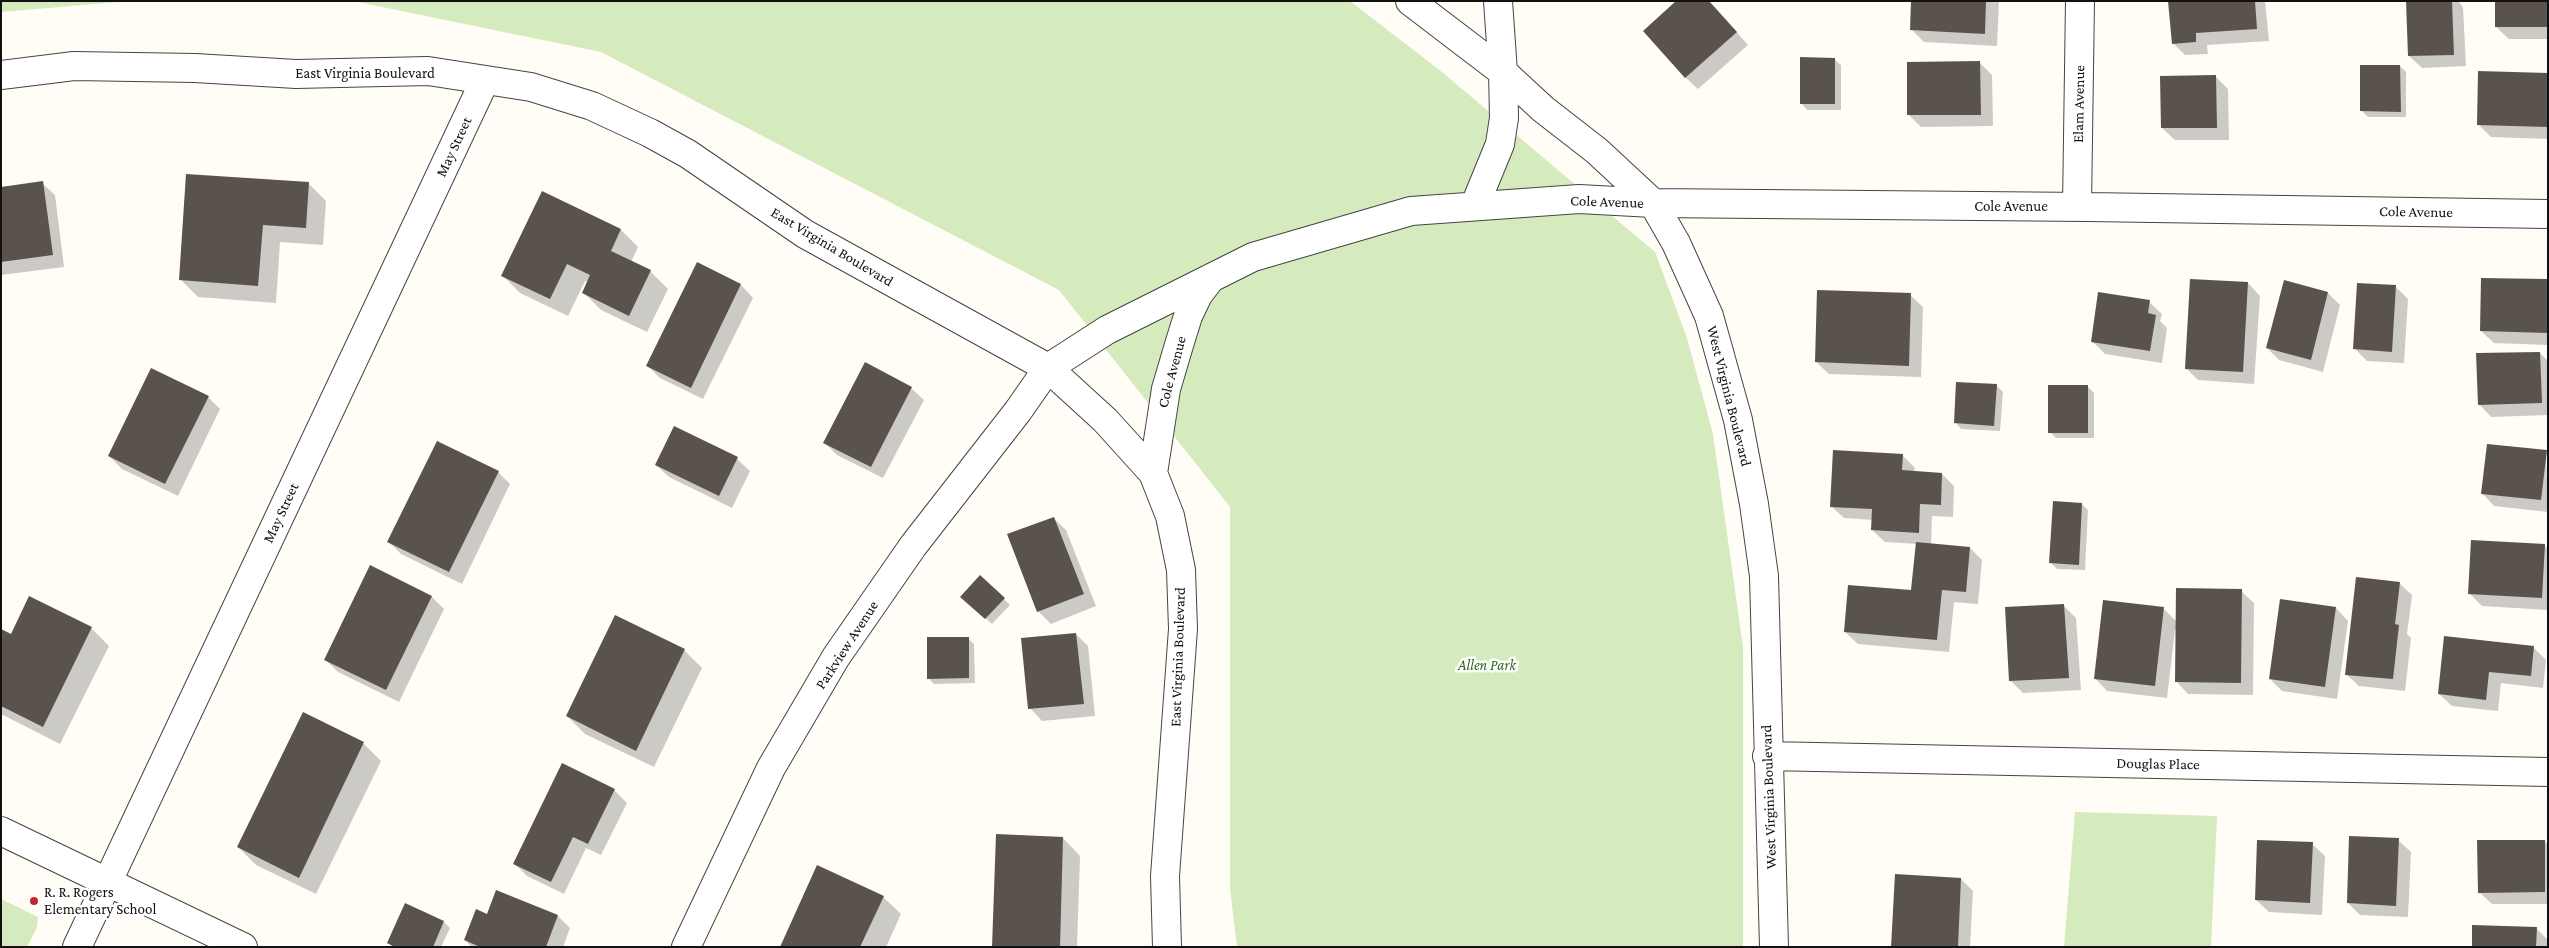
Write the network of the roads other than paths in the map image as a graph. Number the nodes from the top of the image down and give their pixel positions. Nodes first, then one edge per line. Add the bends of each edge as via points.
1 (1410, 1) edge
2 (1498, 1) edge
3 (2080, 1) edge
4 (1503, 72) junction
5 (1, 75) edge
6 (485, 80) junction
7 (1652, 203) junction
8 (1475, 205) junction
9 (2077, 206) junction
10 (2548, 214) edge
11 (1212, 278) junction
12 (1048, 368) junction
13 (1152, 473) junction
14 (1767, 756) junction
15 (2548, 772) edge
16 (1, 831) edge
17 (108, 881) junction
18 (77, 947) edge
19 (243, 947) edge
20 (686, 947) edge
21 (1167, 947) edge
22 (1774, 947) edge

1 - 4 street, West Virginia Boulevard
2 - 4 street
3 - 9 street, Elam Avenue
4 - 7 street, West Virginia Boulevard via 1543,109 1597,151
4 - 8 street via 1504,118 1500,144
5 - 6 street, East Virginia Boulevard via 74,66 296,74 428,71
6 - 12 street, East Virginia Boulevard via 531,87 592,106 650,132 688,154 805,234
6 - 17 street, May Street
7 - 8 street, Cole Avenue via 1579,199
7 - 9 street, Cole Avenue
7 - 14 street, West Virginia Boulevard via 1676,243 1709,316 1738,420 1764,576
8 - 11 street, Cole Avenue via 1411,211 1335,231 1253,257
9 - 10 street, Cole Avenue
11 - 12 street, Cole Avenue via 1107,330
11 - 13 street, Cole Avenue via 1191,309 1179,345 1166,389
12 - 13 street, East Virginia Boulevard via 1105,420
12 - 20 street, Parkview Avenue via 913,546 836,657 772,768
13 - 21 street, East Virginia Boulevard via 1170,516 1181,570 1183,628 1165,876
14 - 15 street, Douglas Place
14 - 22 street, West Virginia Boulevard
16 - 17 street
17 - 18 street, May Street
17 - 19 street

